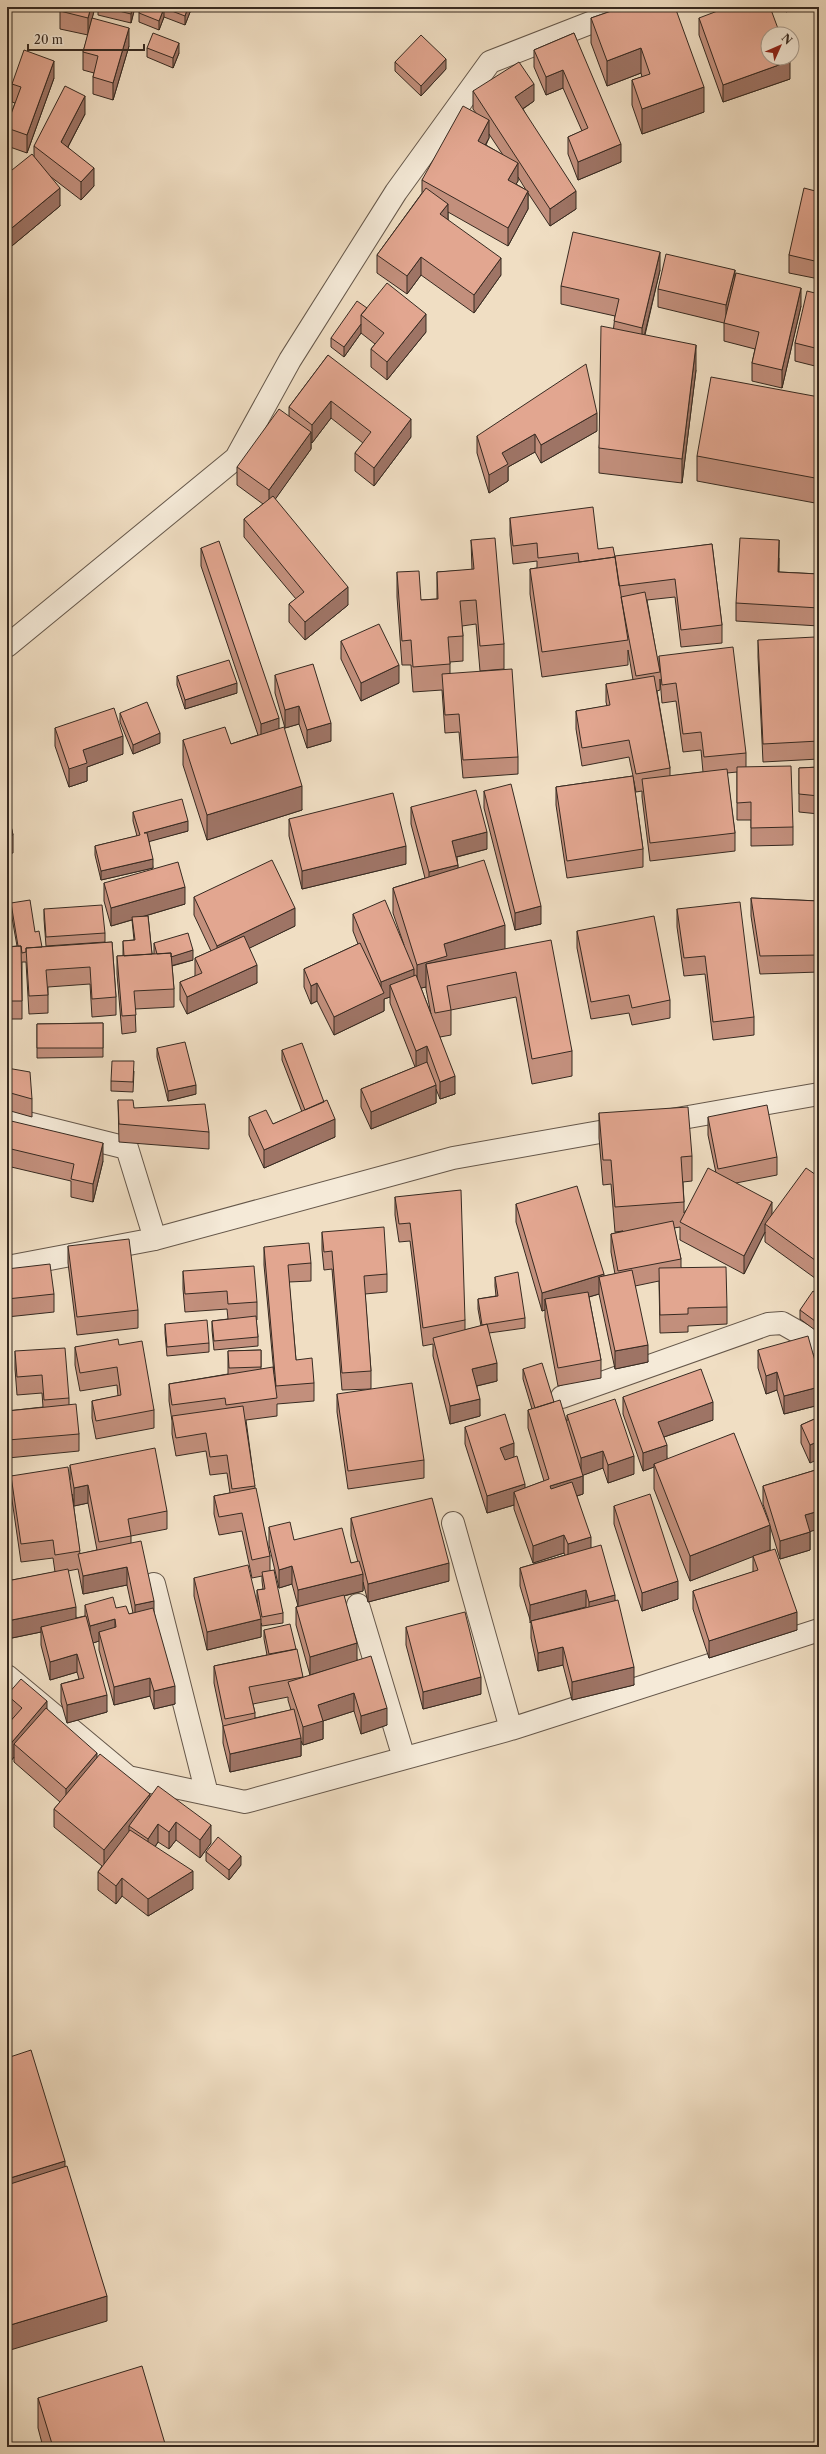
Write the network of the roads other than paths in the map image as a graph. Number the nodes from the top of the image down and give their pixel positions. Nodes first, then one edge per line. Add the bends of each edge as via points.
1 (631, 7) edge
2 (7, 646) edge
3 (819, 1094) edge
4 (7, 1118) edge
5 (155, 1239) junction
6 (7, 1267) edge
7 (819, 1344) edge
8 (562, 1397) dead end
9 (453, 1523) dead end
10 (154, 1584) dead end
11 (358, 1604) dead end
12 (819, 1630) edge
13 (7, 1676) edge
14 (511, 1728) junction
15 (404, 1758) junction
16 (207, 1794) junction

1 - 2 street via 490,62 396,192 290,360 236,458
3 - 5 street via 453,1158
4 - 5 street via 127,1148
5 - 6 street
7 - 8 street via 782,1324 768,1324
9 - 14 street
10 - 16 street
11 - 15 street
12 - 14 street
13 - 16 street via 128,1777
14 - 15 street
15 - 16 street via 245,1802

